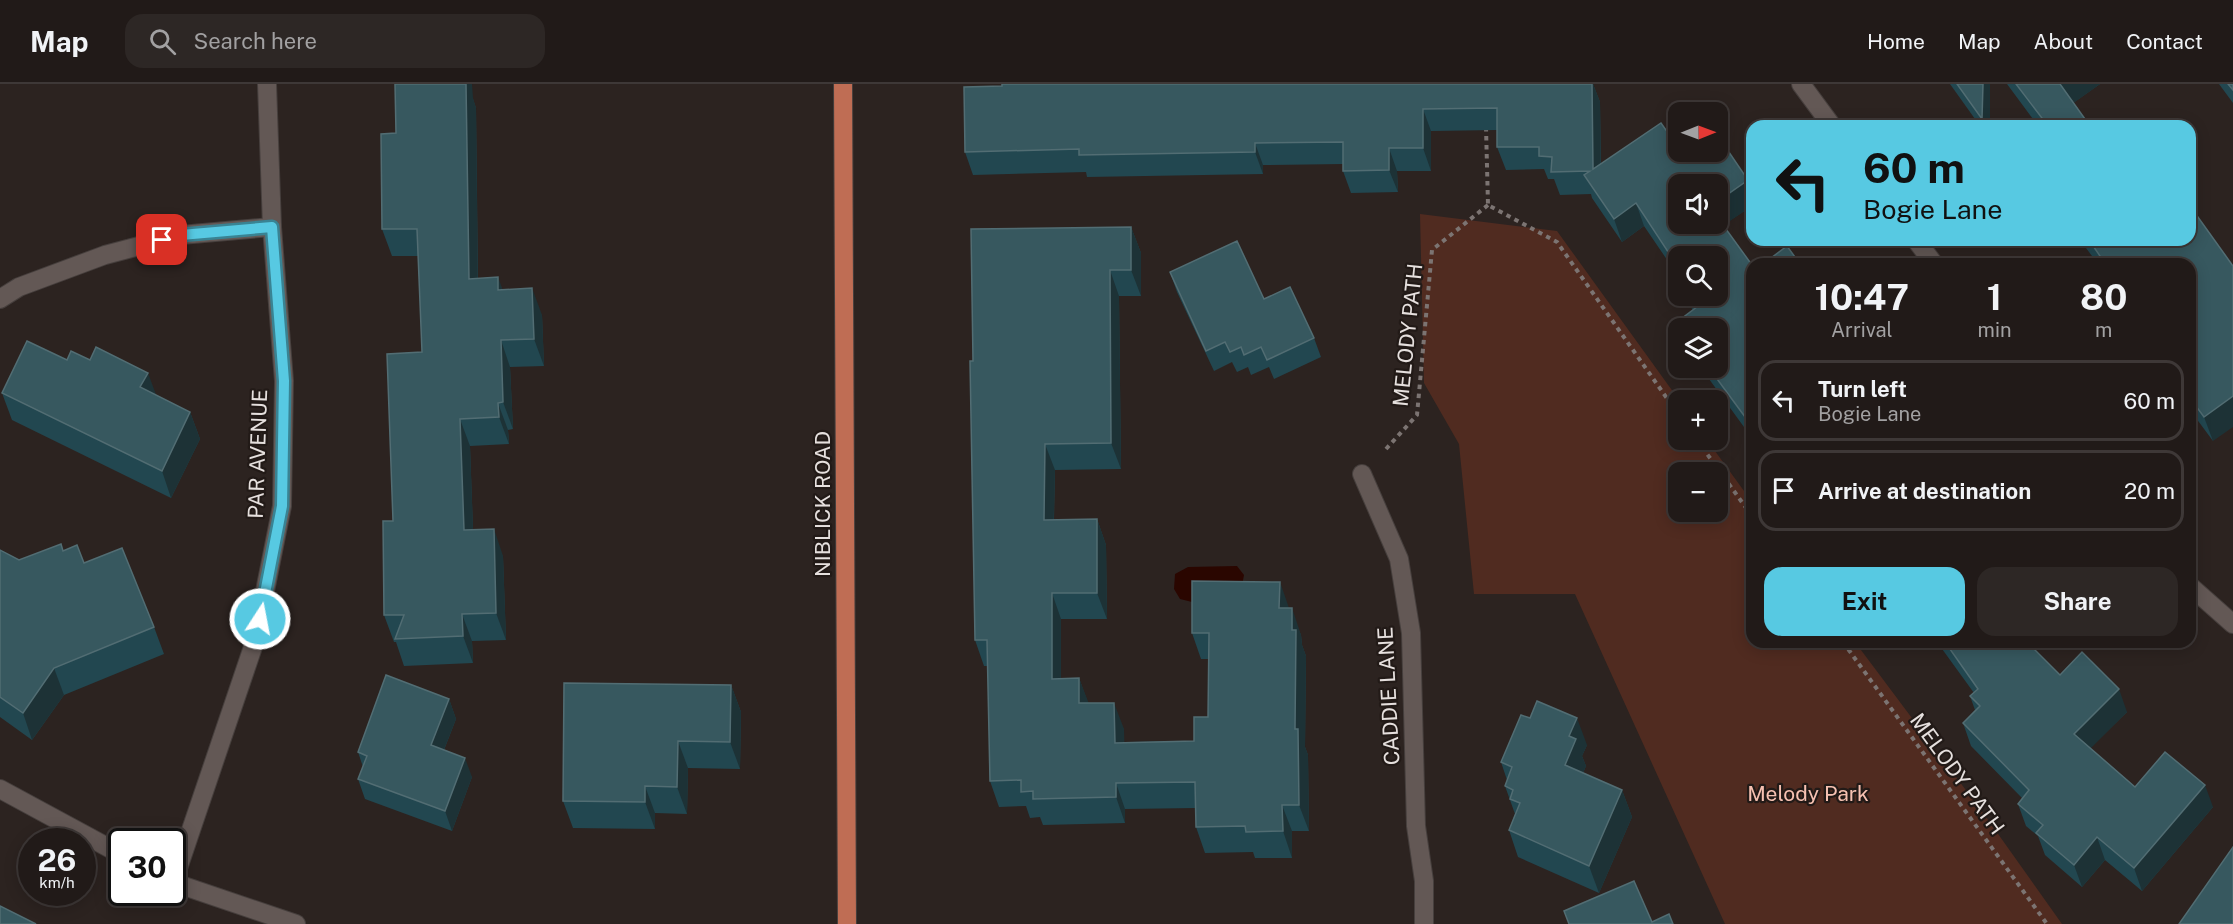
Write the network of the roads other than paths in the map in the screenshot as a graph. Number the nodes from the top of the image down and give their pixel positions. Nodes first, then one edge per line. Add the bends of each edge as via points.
1 (267, 84) edge
2 (843, 84) edge
3 (1801, 84) edge
4 (1828, 120) edge
5 (272, 227) junction
6 (0, 299) edge
7 (1362, 474) road end
8 (2196, 591) edge
9 (2233, 624) edge
10 (0, 789) edge
11 (186, 845) edge
12 (108, 847) edge
13 (186, 887) edge
14 (296, 924) edge
15 (847, 924) edge
16 (1425, 924) edge

1 - 5 street, PAR AVENUE
2 - 15 main road, NIBLICK ROAD
3 - 4 street
5 - 6 street via 181,235 105,255 19,287
5 - 11 street, PAR AVENUE via 284,381 282,506 255,641
7 - 16 street, CADDIE LANE via 1399,559 1411,633 1416,826
8 - 9 street
10 - 12 street
13 - 14 street

